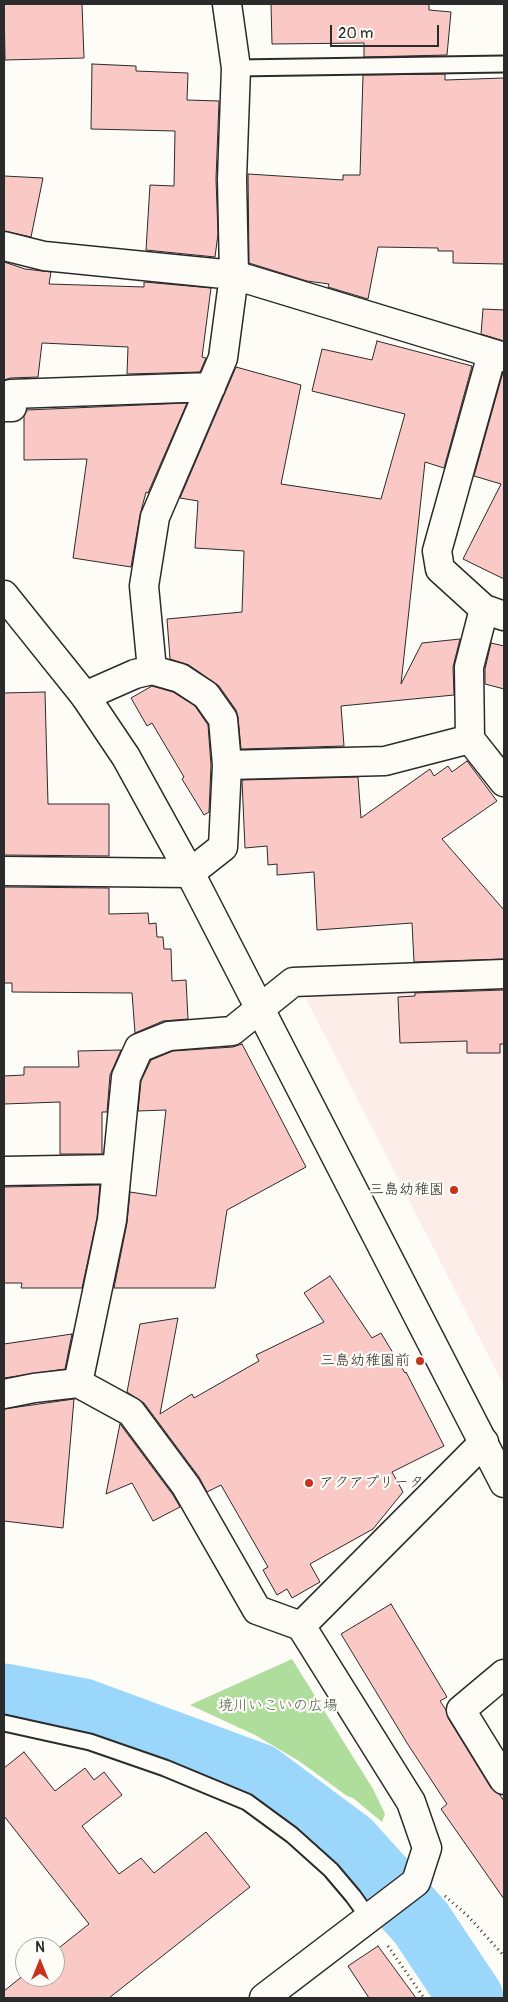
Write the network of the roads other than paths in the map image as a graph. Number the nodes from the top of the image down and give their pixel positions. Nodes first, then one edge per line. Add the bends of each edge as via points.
1 (227, 4) edge
2 (504, 64) edge
3 (236, 68) junction
4 (4, 246) edge
5 (234, 275) junction
6 (498, 356) edge
7 (211, 387) junction
8 (4, 407) edge
9 (4, 595) edge
10 (494, 613) edge
11 (152, 670) junction
12 (85, 696) junction
13 (470, 739) junction
14 (227, 765) junction
15 (504, 782) edge
16 (4, 871) edge
17 (190, 873) junction
18 (504, 974) edge
19 (261, 1008) junction
20 (117, 1169) junction
21 (4, 1171) edge
22 (78, 1383) junction
23 (4, 1394) edge
24 (484, 1442) junction
25 (502, 1472) edge
26 (301, 1626) junction
27 (504, 1674) edge
28 (4, 1723) edge
29 (504, 1780) edge
30 (374, 1914) junction
31 (264, 1998) edge

1 - 3 street
2 - 3 lane
3 - 5 street via 232,179
4 - 5 street via 44,256
5 - 6 street
5 - 7 street via 223,358
6 - 10 street via 437,551 440,569
7 - 8 street via 11,394 12,407
7 - 11 street via 155,517 144,586
9 - 12 street
10 - 13 street via 469,668
11 - 12 street
11 - 14 street via 180,678 206,695 223,719
12 - 17 street via 126,757
13 - 14 street via 385,761
13 - 15 street
14 - 17 street via 223,847
16 - 17 street
17 - 19 street
18 - 19 street via 293,982
19 - 20 street via 232,1031 169,1036 139,1048 126,1077
19 - 24 street
20 - 21 street
20 - 22 street via 112,1220
22 - 23 street
22 - 26 street via 131,1412 186,1486 257,1610
24 - 25 street
24 - 26 street
26 - 30 street via 411,1802 427,1848 416,1882
27 - 29 street via 461,1710
28 - 30 lane via 90,1742 247,1802 292,1835
30 - 31 street

